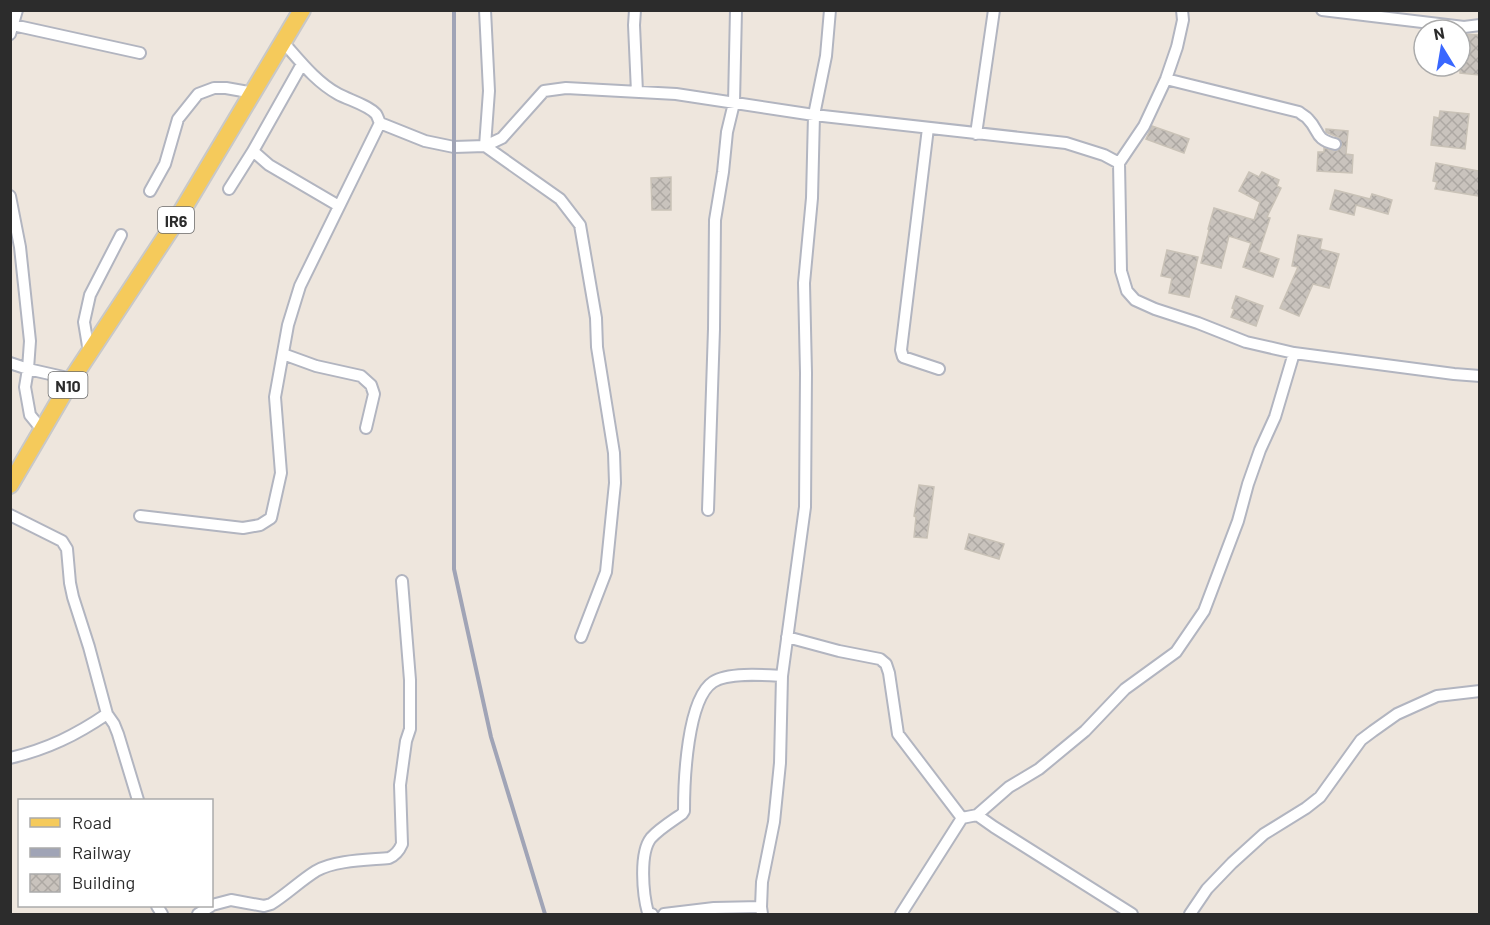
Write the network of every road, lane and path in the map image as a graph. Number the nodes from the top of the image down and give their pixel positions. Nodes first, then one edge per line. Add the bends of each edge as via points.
1 (17, 10) edge
2 (302, 10) edge
3 (485, 10) edge
4 (635, 10) edge
5 (736, 10) edge
6 (830, 10) edge
7 (994, 10) edge
8 (1182, 10) edge
9 (1322, 10) edge
10 (1479, 25) edge
11 (12, 29) edge
12 (283, 42) junction
13 (140, 53) dead end
14 (302, 64) junction
15 (1166, 79) junction
16 (637, 92) junction
17 (254, 93) junction
18 (734, 103) junction
19 (814, 114) junction
20 (380, 123) junction
21 (928, 128) junction
22 (976, 134) junction
23 (1335, 144) dead end
24 (485, 146) junction
25 (253, 151) junction
26 (1119, 163) junction
27 (229, 189) dead end
28 (150, 191) dead end
29 (10, 196) edge
30 (339, 206) junction
31 (121, 235) dead end
32 (132, 288) joint
33 (89, 352) junction
34 (1294, 352) junction
35 (284, 354) junction
36 (10, 363) edge
37 (28, 369) junction
38 (939, 369) dead end
39 (1479, 376) edge
40 (72, 379) junction
41 (366, 428) dead end
42 (43, 430) junction
43 (10, 485) edge
44 (708, 510) dead end
45 (10, 515) edge
46 (140, 516) dead end
47 (402, 581) dead end
48 (581, 637) dead end
49 (787, 637) junction
50 (782, 676) junction
51 (1479, 691) edge
52 (107, 714) junction
53 (10, 758) edge
54 (137, 799) edge
55 (978, 815) junction
56 (962, 818) junction
57 (213, 904) edge
58 (761, 911) edge
59 (652, 915) edge
60 (664, 915) edge
61 (901, 915) edge
62 (1132, 915) edge
63 (1190, 915) edge

1 - 11 street
2 - 12 main road
3 - 24 street via 489,92
4 - 16 street
5 - 18 street
6 - 19 street via 826,56
7 - 22 street
8 - 15 street via 1177,47
9 - 10 street via 1464,27
11 - 13 street
12 - 14 street
12 - 17 main road
14 - 20 street via 338,94 377,115
14 - 25 street
15 - 23 street via 1299,112 1310,120 1318,136
15 - 26 street via 1144,126
16 - 18 street
16 - 24 street via 566,88 544,91 502,138
17 - 28 street via 214,88 198,94 178,119 165,164
17 - 32 main road, IR6
18 - 19 street
18 - 44 street via 715,220
19 - 21 street
19 - 49 street via 804,283 805,507
20 - 24 street via 425,141 454,147
20 - 30 street
21 - 22 street
21 - 38 street via 902,350 903,357
22 - 26 street via 1066,143
24 - 48 street via 560,199 580,225 596,318 615,483 606,572
25 - 27 street
25 - 30 street via 269,165
26 - 34 street via 1121,271 1131,296 1155,309 1246,342
29 - 37 street via 27,306
30 - 35 street via 300,286
31 - 33 street via 90,295 84,322
32 - 33 main road, N10
33 - 40 main road, N10
34 - 39 street
34 - 55 street via 1275,417 1203,611 1176,652 1125,689 1085,730
35 - 41 street via 361,376 371,385 374,394
35 - 46 street via 275,397 281,474 271,518 243,528
36 - 37 street
37 - 40 street
37 - 42 street via 25,387 30,415
40 - 42 main road, N10
42 - 43 main road, N10
45 - 52 street via 62,542 67,549 73,597
47 - 57 street via 410,729 400,785 400,850 389,858 327,866 271,904 231,900
49 - 50 street
49 - 56 street via 880,659 886,664 898,734
50 - 58 street via 780,763
50 - 59 street via 731,677 714,681 705,690 694,713 689,741 684,811 646,845 645,903
51 - 63 street via 1437,696 1397,714 1361,740 1320,797 1264,834 1232,863 1207,889
52 - 53 street via 53,745
52 - 54 street via 118,734
55 - 56 street
55 - 62 street
56 - 61 street
58 - 60 street via 714,908

